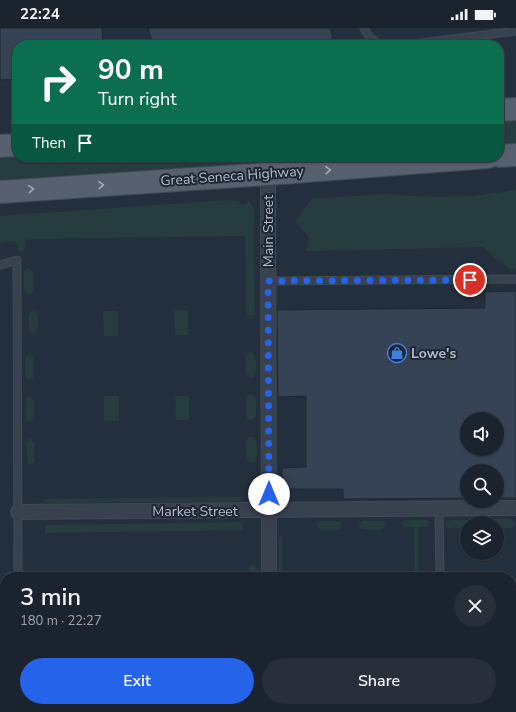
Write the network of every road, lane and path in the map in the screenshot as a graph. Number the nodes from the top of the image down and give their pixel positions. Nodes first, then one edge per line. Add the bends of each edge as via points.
1 (364, 28) edge
2 (516, 31) edge
3 (373, 40) edge
4 (445, 40) edge
5 (516, 109) edge
6 (504, 110) edge
7 (12, 145) edge
8 (0, 146) edge
9 (516, 155) edge
10 (504, 156) edge
11 (423, 162) edge
12 (268, 174) junction
13 (0, 192) edge
14 (0, 265) edge
15 (516, 280) edge
16 (268, 281) junction
17 (516, 508) edge
18 (440, 509) junction
19 (269, 510) junction
20 (18, 512) junction
21 (18, 572) edge
22 (269, 572) edge
23 (440, 572) edge

1 - 3 lane
2 - 4 lane
5 - 6 main road
7 - 8 main road
9 - 10 main road
12 -> 11 main road, Great Seneca Highway
13 -> 12 main road, Great Seneca Highway
12 - 16 street, Main Street
14 - 20 lane via 17,260
15 - 16 lane
16 - 19 street, Main Street
17 - 18 street, Market Street
18 - 19 street, Market Street
18 - 23 lane
19 - 20 street, Market Street
19 - 22 street, Main Street
20 - 21 lane

